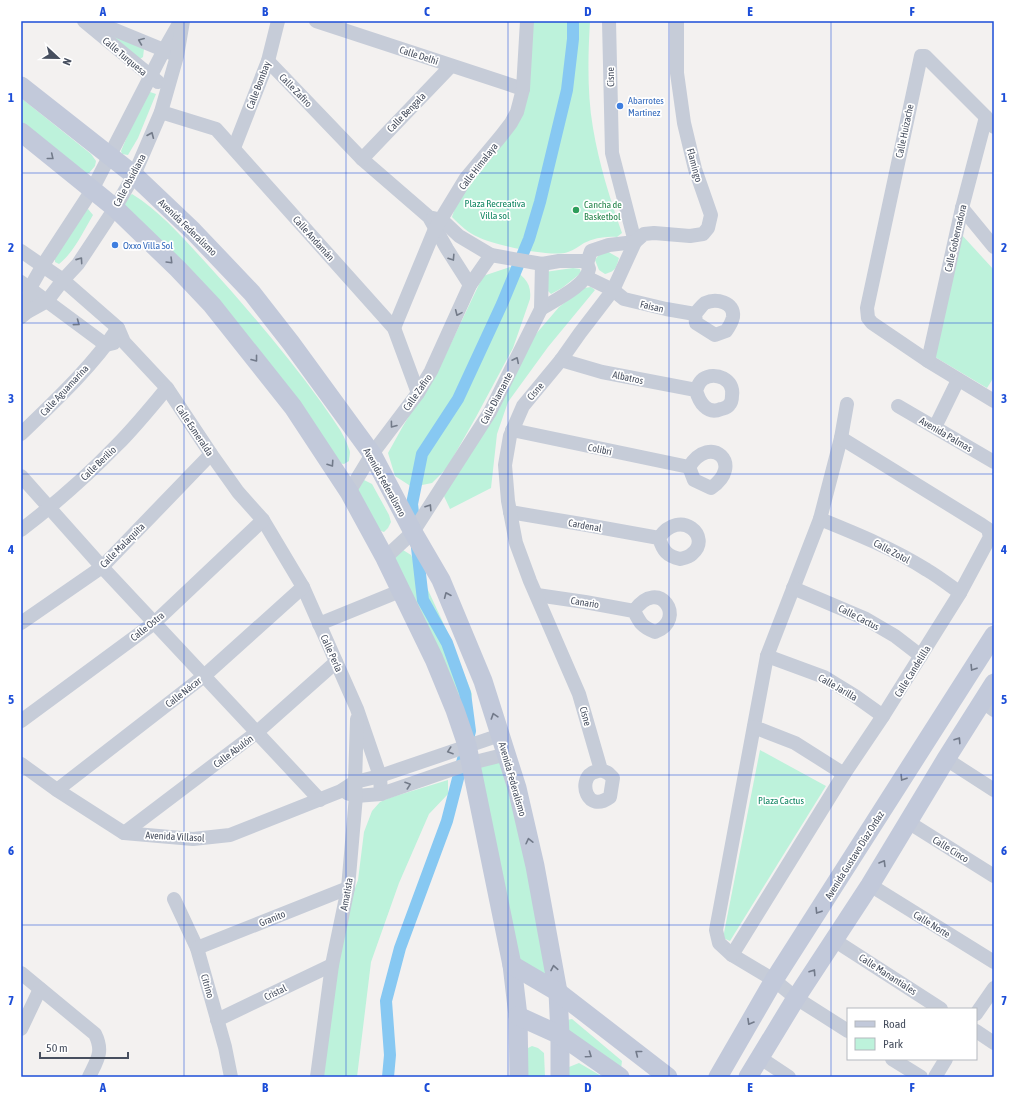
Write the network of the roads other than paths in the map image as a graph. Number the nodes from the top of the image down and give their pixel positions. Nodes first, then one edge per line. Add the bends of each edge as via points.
1 (84, 21) edge
2 (93, 21) edge
3 (180, 21) edge
4 (183, 21) edge
5 (278, 21) edge
6 (316, 21) edge
7 (527, 21) edge
8 (609, 21) edge
9 (677, 21) edge
10 (164, 50) junction
11 (177, 56) junction
12 (268, 62) junction
13 (450, 66) junction
14 (151, 77) junction
15 (21, 86) edge
16 (523, 89) junction
17 (167, 90) junction
18 (161, 112) junction
19 (990, 122) edge
20 (21, 132) edge
21 (234, 148) junction
22 (109, 156) junction
23 (362, 159) junction
24 (134, 175) junction
25 (92, 190) junction
26 (114, 208) junction
27 (962, 208) junction
28 (436, 222) junction
29 (635, 242) junction
30 (994, 247) edge
31 (21, 251) edge
32 (491, 255) junction
33 (587, 262) junction
34 (542, 264) junction
35 (43, 265) junction
36 (586, 277) junction
37 (63, 280) junction
38 (25, 285) edge
39 (470, 285) junction
40 (613, 290) junction
41 (47, 301) junction
42 (541, 309) junction
43 (24, 314) edge
44 (694, 314) dead end
45 (118, 328) junction
46 (394, 328) junction
47 (124, 342) junction
48 (106, 345) junction
49 (561, 360) junction
50 (928, 361) junction
51 (958, 380) junction
52 (167, 388) junction
53 (696, 390) dead end
54 (418, 393) junction
55 (994, 401) edge
56 (847, 404) dead end
57 (898, 406) dead end
58 (935, 427) junction
59 (512, 430) junction
60 (21, 434) edge
61 (841, 438) junction
62 (211, 454) junction
63 (372, 454) junction
64 (994, 462) edge
65 (689, 467) dead end
66 (21, 476) edge
67 (349, 492) junction
68 (50, 508) junction
69 (510, 512) junction
70 (820, 519) junction
71 (263, 520) junction
72 (21, 530) edge
73 (413, 532) junction
74 (659, 538) dead end
75 (385, 558) junction
76 (102, 567) junction
77 (303, 587) junction
78 (793, 588) junction
79 (400, 591) junction
80 (960, 593) junction
81 (537, 595) junction
82 (634, 611) dead end
83 (21, 623) edge
84 (154, 623) junction
85 (319, 624) junction
86 (994, 635) edge
87 (768, 656) junction
88 (921, 656) junction
89 (336, 662) junction
90 (204, 676) junction
91 (994, 684) edge
92 (988, 706) edge
93 (357, 709) junction
94 (883, 716) junction
95 (21, 721) edge
96 (754, 727) junction
97 (256, 734) junction
98 (500, 735) junction
99 (469, 754) junction
100 (507, 754) junction
101 (946, 759) junction
102 (21, 764) edge
103 (601, 770) dead end
104 (844, 774) junction
105 (380, 776) junction
106 (356, 789) junction
107 (57, 790) junction
108 (994, 790) edge
109 (381, 794) junction
110 (320, 800) junction
111 (908, 822) junction
112 (124, 833) junction
113 (994, 876) edge
114 (870, 885) junction
115 (348, 888) junction
116 (174, 899) dead end
117 (834, 940) junction
118 (197, 948) junction
119 (732, 955) junction
120 (994, 962) edge
121 (332, 965) junction
122 (512, 965) junction
123 (21, 973) edge
124 (774, 980) junction
125 (994, 988) edge
126 (40, 989) junction
127 (558, 992) junction
128 (796, 998) junction
129 (939, 1008) edge
130 (977, 1013) edge
131 (518, 1016) junction
132 (217, 1020) junction
133 (21, 1029) edge
134 (847, 1030) edge
135 (977, 1032) edge
136 (560, 1035) junction
137 (994, 1043) edge
138 (759, 1058) junction
139 (894, 1060) edge
140 (945, 1060) edge
141 (89, 1077) edge
142 (231, 1077) edge
143 (317, 1077) edge
144 (519, 1077) edge
145 (560, 1077) edge
146 (620, 1077) edge
147 (668, 1077) edge
148 (718, 1077) edge
149 (748, 1077) edge
150 (789, 1077) edge
151 (920, 1077) edge
152 (935, 1077) edge

1 - 14 street, Calle Turquesa
10 -> 2 street, Calle Turquesa
3 - 10 street, Calle Obsidiana
4 - 11 street, Calle Obsidiana
5 - 12 street, Calle Bombay
6 - 13 street, Calle Delhi
7 - 16 street, Calle Himalaya
8 - 29 street, Cisne via 612,153
9 - 29 street, Flamingo via 677,73 684,123 695,169 711,215 708,228 703,234 644,234
10 - 11 street, Calle Turquesa
10 - 14 street, Calle Obsidiana
11 - 17 street, Calle Obsidiana
12 - 21 street, Calle Bombay
12 - 23 street, Calle Zafiro
13 - 16 street, Calle Delhi
13 - 23 street, Calle Bengala
14 - 17 street, Calle Turquesa
14 - 22 street, Calle Obsidiana
15 - 22 street, Avenida Federalismo
16 - 28 street, Calle Himalaya via 511,123 466,178
17 - 18 street, Calle Obsidiana
18 - 21 street, Calle Andamán via 216,128
24 -> 18 street, Calle Obsidiana
19 - 27 street, Calle Gobernadora
19 - 50 street, Calle Huizache via 925,56 921,56 867,308 868,318 872,324
20 -> 25 street
21 - 46 street, Calle Andamán
22 - 24 street, Avenida Federalismo
22 - 25 street, Calle Obsidiana
23 - 28 street, Calle Zafiro
24 - 26 street, Calle Obsidiana
24 - 63 street, Avenida Federalismo via 193,231 252,293
25 - 26 street
25 - 35 street, Calle Obsidiana
37 -> 26 street, Calle Obsidiana via 78,264
26 -> 67 street via 212,305 293,407
27 - 30 street
27 - 50 street, Calle Gobernadora
28 - 32 street, Calle Zafiro
28 -> 39 street, Calle Zafiro
28 - 46 street, Calle Himalaya
29 - 33 street via 609,245 591,251
29 - 40 street, Cisne
31 - 35 street, Calle Esmeralda
32 - 34 street
32 - 39 street, Calle Zafiro
33 - 34 street
33 - 36 street via 589,269
34 - 42 street, Calle Diamante
35 - 37 street, Calle Esmeralda
35 - 38 street, Calle Obsidiana
36 - 40 street, Faisan
36 - 42 street via 577,286
37 - 41 street, Calle Obsidiana
37 - 45 street, Calle Esmeralda
38 - 41 street
38 - 43 street, Calle Obsidiana
39 -> 54 street, Calle Zafiro via 432,371
40 - 44 street, Faisan via 624,299
40 - 49 street, Cisne
41 - 43 street, Calle Obsidiana
41 -> 48 street
73 -> 42 street, Calle Diamante via 490,412
45 - 47 street, Calle Esmeralda
45 - 48 street, Calle Aguamarina
46 - 54 street
47 - 48 street
47 - 52 street, Calle Esmeralda
48 - 60 street, Calle Aguamarina
49 - 53 street, Albatros via 602,372
49 - 59 street, Cisne via 523,406
50 - 51 street
51 - 55 street
51 - 58 street
52 - 62 street, Calle Esmeralda
52 - 68 street, Calle Berilio via 118,445
54 -> 63 street, Calle Zafiro
56 - 61 street
57 - 58 street, Avenida Palmas
58 - 64 street, Avenida Palmas
59 - 65 street, Colibri
59 - 69 street, Cisne via 505,465
61 - 70 street
61 - 80 street, Calle Candelilla via 988,529 989,540
62 - 71 street, Calle Esmeralda via 238,492
62 - 76 street, Calle Malaquita
63 - 67 street, Calle Zafiro
63 - 73 street, Avenida Federalismo
66 - 68 street
67 - 75 street
68 - 72 street, Calle Berilio
68 - 76 street
69 - 74 street, Cardenal
69 - 81 street, Cisne via 516,543
70 - 78 street
70 - 80 street, Calle Zotol via 890,550 927,570
71 - 77 street, Calle Perla
71 - 84 street, Calle Ostra
73 - 75 street, Calle Diamante
98 -> 73 street, Avenida Federalismo via 450,600
75 - 79 street
76 - 83 street, Calle Malaquita
76 - 84 street
77 - 85 street, Calle Perla
77 - 90 street, Calle Nácar
78 - 87 street
78 - 88 street, Calle Cactus via 866,619 895,636
79 - 85 street
79 - 99 street via 434,659 455,710
80 - 88 street, Calle Candelilla
81 - 82 street, Canario
81 - 103 street, Cisne via 579,694
84 - 90 street
84 - 95 street, Calle Ostra
85 - 89 street, Calle Perla
86 -> 124 street, Avenida Gustavo Díaz Ordaz
87 - 94 street, Calle Jarilla via 824,677
87 - 96 street
88 - 94 street, Calle Candelilla
89 - 93 street, Calle Perla
89 - 97 street, Calle Abulón
90 - 97 street
90 - 107 street, Calle Nácar
91 - 92 street
101 -> 92 street
93 - 105 street, Calle Perla
93 - 106 street, Amatista
94 - 104 street, Calle Candelilla
96 - 104 street via 795,743
96 - 119 street via 716,930 719,943
97 - 110 street
97 - 112 street, Calle Abulón
98 - 99 street, Avenida Villasol
98 - 100 street, Avenida Federalismo
99 - 100 street, Avenida Villasol
99 -> 105 street, Avenida Villasol
109 -> 99 street, Avenida Villasol
99 - 122 street
127 -> 100 street, Avenida Federalismo via 535,866
101 - 108 street
101 - 111 street
102 - 107 street, Avenida Villasol
104 - 119 street, Calle Candelilla
105 - 106 street, Avenida Villasol
105 - 109 street, Calle Perla
106 - 109 street, Avenida Villasol
106 - 110 street, Avenida Villasol via 341,791
106 - 115 street, Amatista
107 - 112 street, Avenida Villasol
110 - 112 street, Avenida Villasol via 217,838 193,840
111 - 113 street, Calle Cinco
114 -> 111 street
114 - 117 street
114 - 120 street, Calle Norte
115 - 118 street, Granito
115 - 121 street, Amatista
116 - 118 street, Citrino
128 -> 117 street
117 - 129 street, Calle Manantiales
118 - 132 street, Citrino
119 - 124 street
121 - 132 street, Cristal
121 - 143 street, Amatista
122 - 127 street
122 - 131 street
123 - 126 street
124 - 128 street
124 -> 148 street, Avenida Gustavo Díaz Ordaz
125 - 130 street
126 - 133 street
126 - 141 street via 95,1034 100,1046 99,1055
127 - 136 street, Avenida Federalismo
147 -> 127 street
128 - 134 street
128 - 138 street
131 - 136 street
131 - 144 street
132 - 142 street, Citrino via 226,1047
135 - 137 street
136 - 145 street, Avenida Federalismo
136 -> 146 street
138 - 149 street
138 - 150 street
139 - 151 street
140 - 152 street

